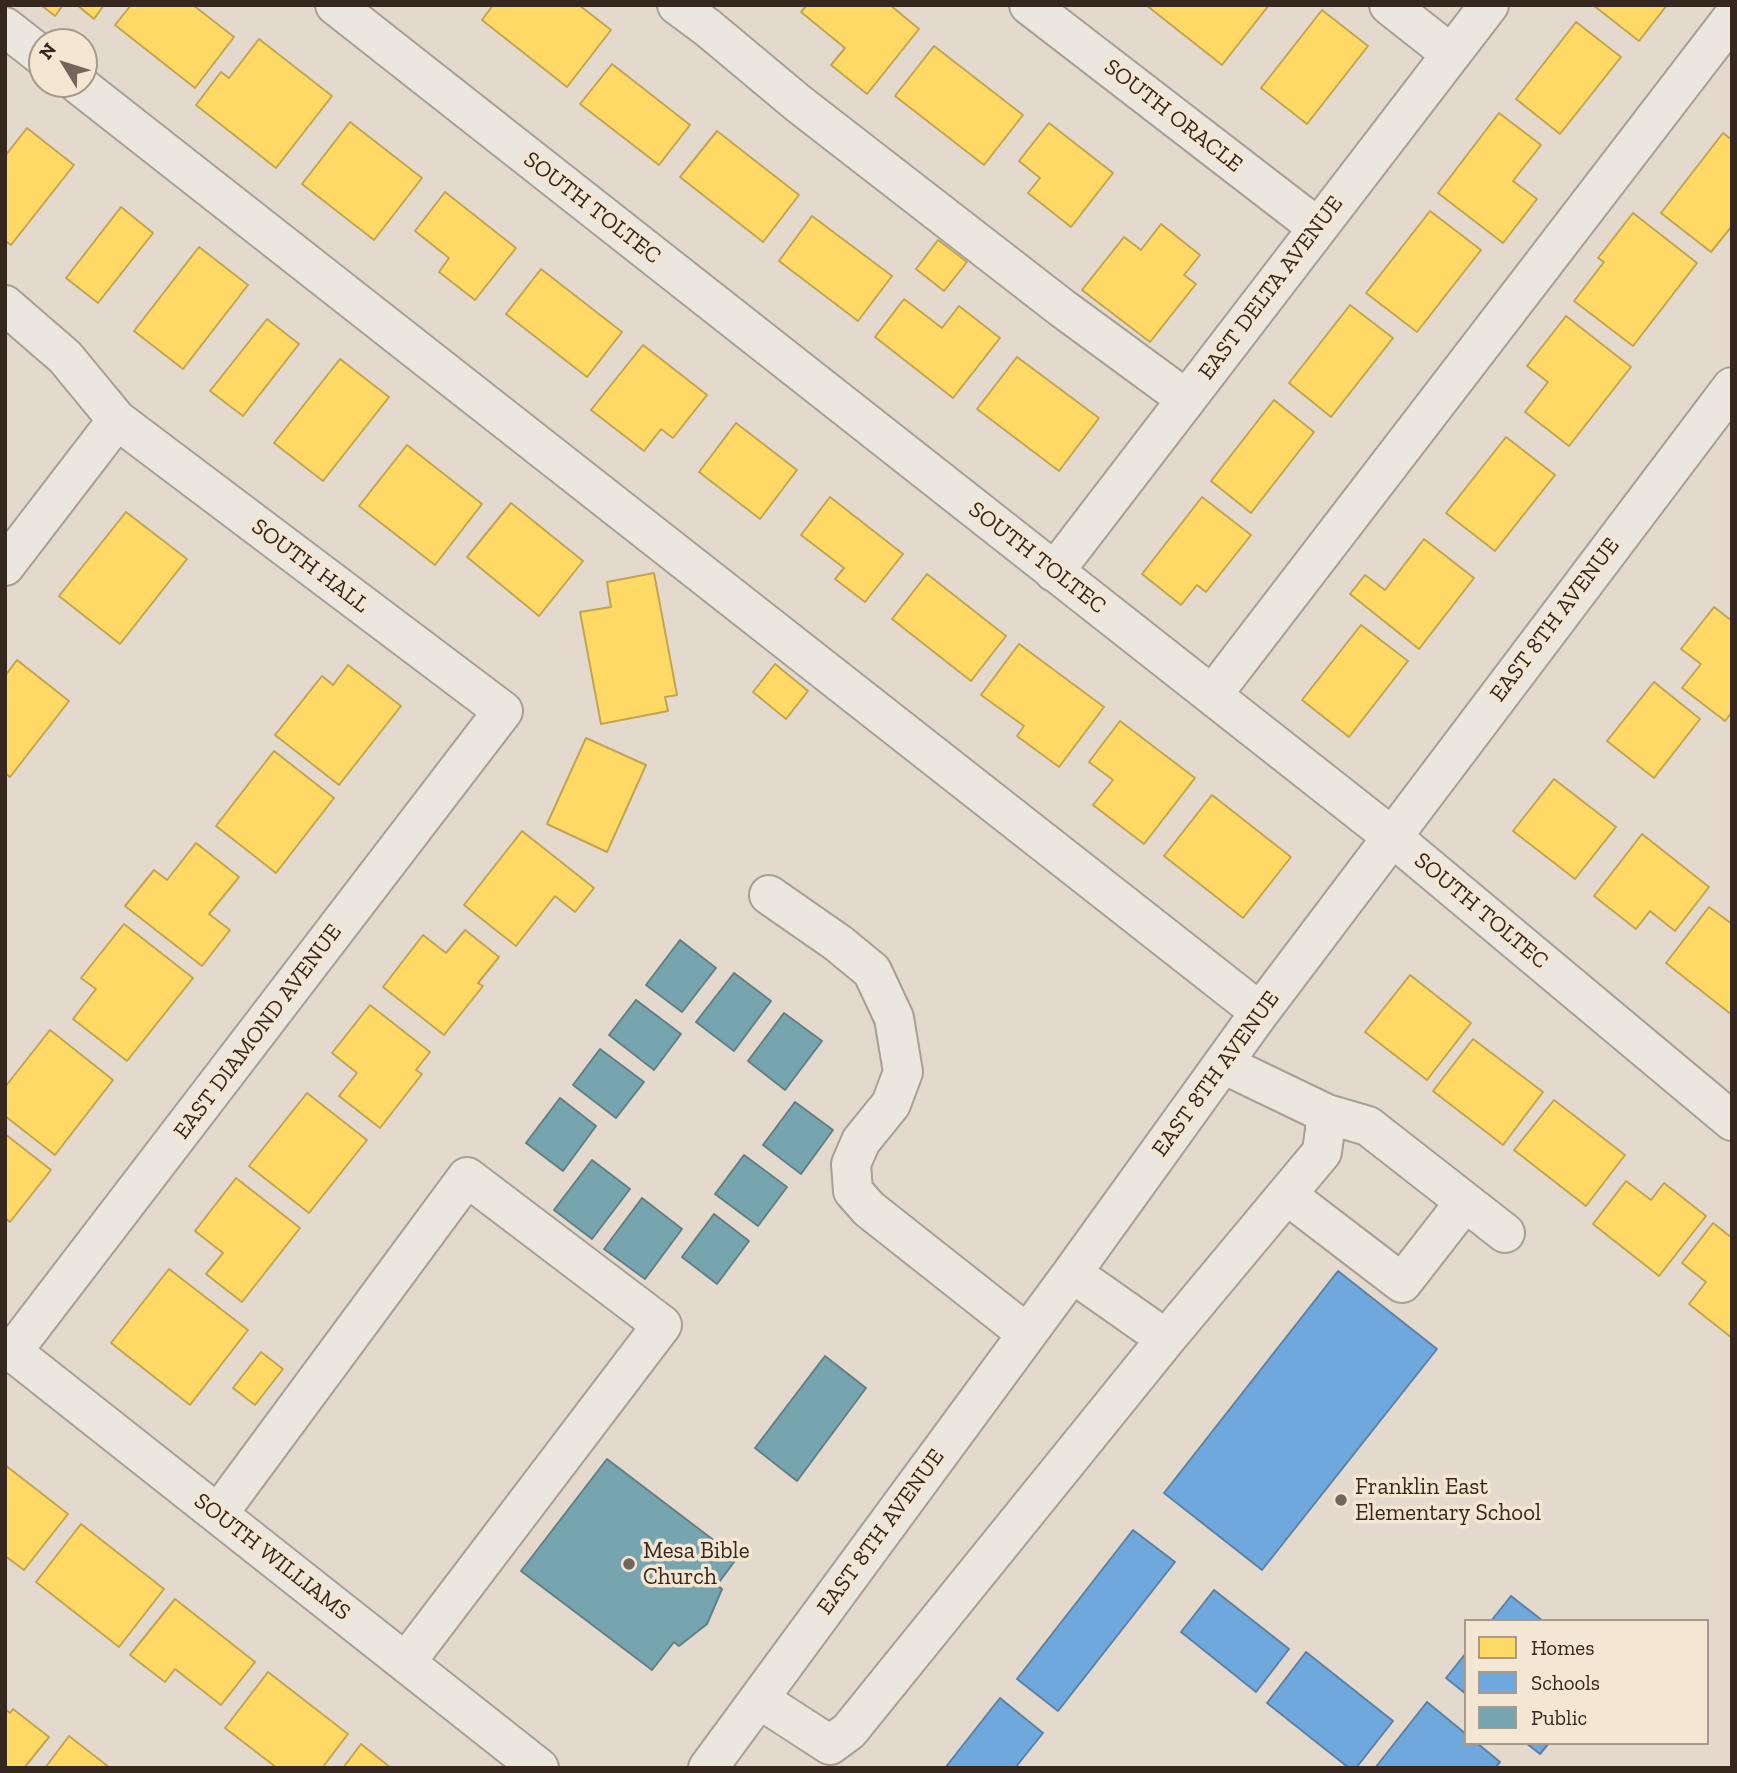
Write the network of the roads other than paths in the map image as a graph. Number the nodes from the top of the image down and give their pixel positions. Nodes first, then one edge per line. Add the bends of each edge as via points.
1 (335, 5) edge
2 (677, 5) edge
3 (1029, 5) edge
4 (1389, 5) edge
5 (1489, 5) edge
6 (1732, 18) edge
7 (5, 27) edge
8 (28, 45) edge
9 (1451, 54) junction
10 (96, 98) edge
11 (1317, 228) junction
12 (5, 305) edge
13 (1732, 387) edge
14 (1186, 399) junction
15 (117, 420) junction
16 (5, 566) edge
17 (1054, 572) junction
18 (1213, 694) junction
19 (503, 712) joint
20 (1391, 836) junction
21 (769, 895) dead end
22 (1260, 1012) junction
23 (1223, 1064) junction
24 (1327, 1114) junction
25 (1732, 1121) edge
26 (1287, 1195) junction
27 (1465, 1202) junction
28 (1505, 1233) dead end
29 (1072, 1273) junction
30 (1026, 1334) junction
31 (1166, 1339) junction
32 (9, 1349) edge
33 (218, 1514) junction
34 (406, 1662) junction
35 (759, 1699) junction
36 (538, 1768) edge
37 (708, 1768) edge

1 - 17 street, SOUTH TOLTEC
2 - 14 street via 1062,308
3 - 11 street, SOUTH ORACLE
4 - 9 street
5 - 9 street, EAST DELTA AVENUE
6 - 18 street
7 - 8 street
9 - 11 street, EAST DELTA AVENUE
10 - 22 street
11 - 14 street, EAST DELTA AVENUE
12 - 15 street, SOUTH HALL via 65,357
13 - 20 street, EAST 8TH AVENUE
14 - 17 street, EAST DELTA AVENUE
15 - 16 street
15 - 19 street, SOUTH HALL
17 - 18 street, SOUTH TOLTEC
18 - 20 street, SOUTH TOLTEC
19 - 32 street, EAST DIAMOND AVENUE
20 - 22 street, EAST 8TH AVENUE
20 - 25 street, SOUTH TOLTEC
21 - 30 street via 872,971 894,1018 903,1072 891,1104 861,1141 851,1164 853,1191 869,1209
22 - 23 street, EAST 8TH AVENUE
23 - 24 street
23 - 29 street, EAST 8TH AVENUE
24 - 26 street via 1322,1152
24 - 27 street via 1368,1126
26 - 27 street via 1402,1283
26 - 31 street
27 - 28 street
29 - 30 street, EAST 8TH AVENUE
29 - 31 street
30 - 35 street, EAST 8TH AVENUE
31 - 35 street via 849,1731 830,1745
32 - 33 street, SOUTH WILLIAMS
33 - 34 street, SOUTH WILLIAMS
33 - 34 street via 467,1177 662,1325
34 - 36 street, SOUTH WILLIAMS
35 - 37 street, EAST 8TH AVENUE

